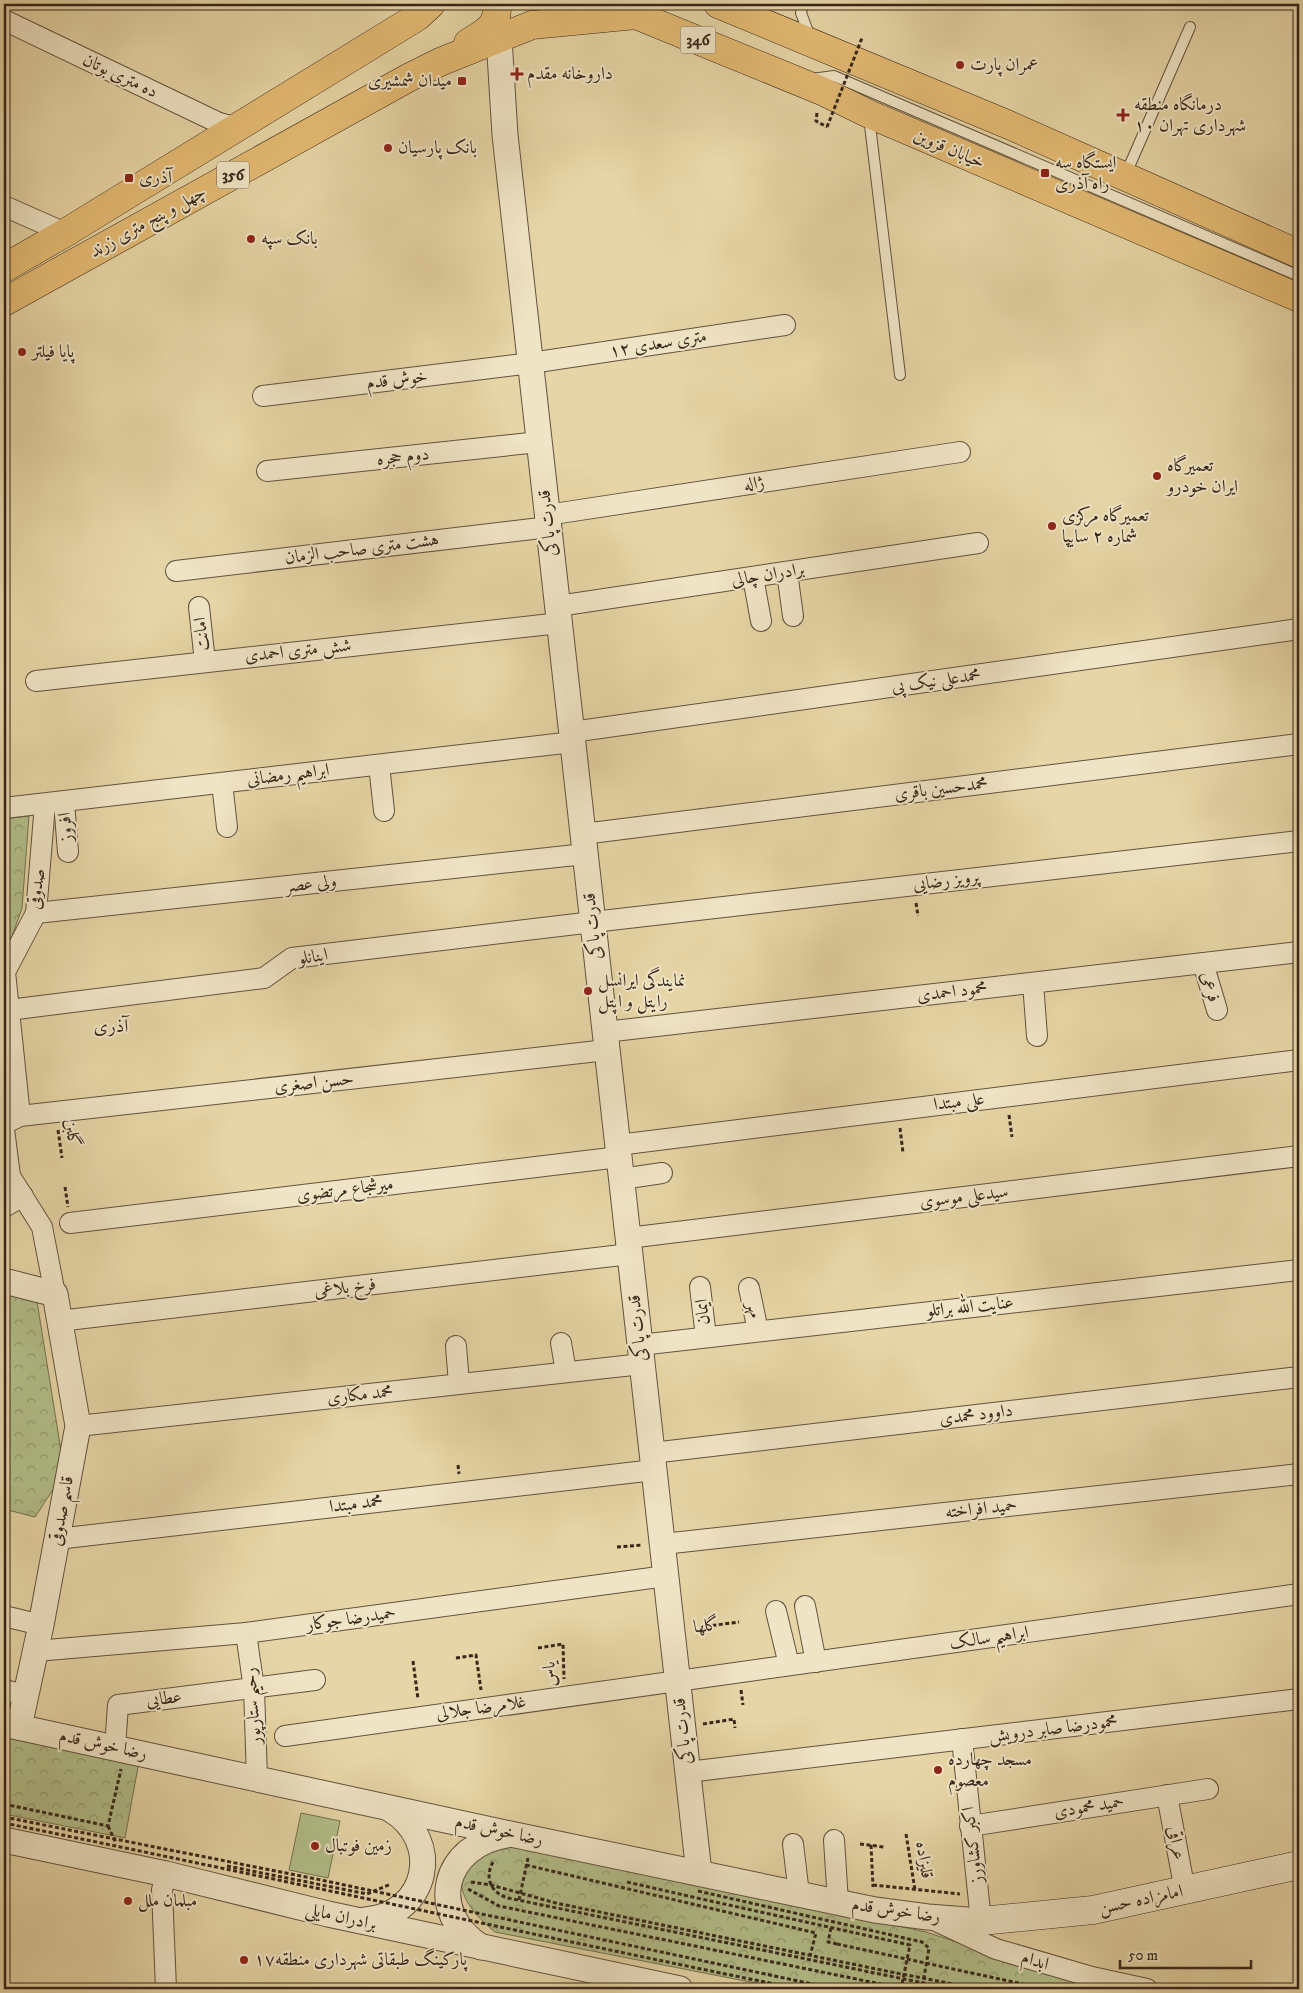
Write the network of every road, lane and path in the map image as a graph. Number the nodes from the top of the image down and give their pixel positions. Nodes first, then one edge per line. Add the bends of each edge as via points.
1 (497, 4) edge
2 (563, 4) edge
3 (718, 4) edge
4 (803, 4) edge
5 (424, 11) edge
6 (596, 18) junction
7 (4, 20) edge
8 (1190, 27) dead end
9 (500, 38) junction
10 (862, 38) dead end
11 (440, 62) junction
12 (825, 62) junction
13 (797, 81) junction
14 (869, 114) junction
15 (816, 121) dead end
16 (238, 128) junction
17 (1124, 177) junction
18 (4, 206) edge
19 (65, 233) junction
20 (1299, 254) edge
21 (4, 268) edge
22 (1299, 276) edge
23 (1299, 298) edge
24 (4, 302) edge
25 (784, 325) dead end
26 (530, 363) junction
27 (900, 375) dead end
28 (263, 396) dead end
29 (539, 442) junction
30 (960, 452) dead end
31 (266, 471) dead end
32 (548, 521) junction
33 (978, 543) dead end
34 (176, 571) dead end
35 (787, 572) junction
36 (753, 577) junction
37 (199, 607) dead end
38 (559, 615) junction
39 (793, 616) dead end
40 (761, 621) dead end
41 (1299, 629) edge
42 (205, 662) junction
43 (36, 681) dead end
44 (572, 737) junction
45 (1299, 744) edge
46 (379, 765) junction
47 (222, 783) junction
48 (54, 803) junction
49 (4, 808) edge
50 (384, 811) dead end
51 (227, 827) dead end
52 (1299, 841) edge
53 (584, 844) junction
54 (68, 852) dead end
55 (36, 913) junction
56 (593, 922) junction
57 (1299, 952) edge
58 (1203, 963) junction
59 (1032, 983) junction
60 (9, 1010) junction
61 (1216, 1010) dead end
62 (7, 1033) edge
63 (1037, 1036) dead end
64 (606, 1041) junction
65 (1299, 1060) edge
66 (1007, 1096) junction
67 (898, 1110) junction
68 (56, 1112) junction
69 (12, 1120) edge
70 (4, 1129) edge
71 (1012, 1138) dead end
72 (903, 1153) dead end
73 (1299, 1156) edge
74 (62, 1158) dead end
75 (620, 1160) junction
76 (662, 1173) dead end
77 (23, 1196) junction
78 (4, 1206) edge
79 (70, 1224) dead end
80 (629, 1246) junction
81 (1299, 1270) edge
82 (4, 1281) edge
83 (700, 1287) dead end
84 (749, 1288) dead end
85 (54, 1294) junction
86 (59, 1321) junction
87 (758, 1331) junction
88 (706, 1337) junction
89 (561, 1342) dead end
90 (456, 1346) dead end
91 (641, 1354) junction
92 (566, 1372) junction
93 (1299, 1377) edge
94 (459, 1384) junction
95 (78, 1426) junction
96 (653, 1461) junction
97 (1299, 1474) edge
98 (57, 1539) junction
99 (662, 1544) junction
100 (666, 1576) junction
101 (1299, 1594) edge
102 (805, 1606) dead end
103 (776, 1611) dead end
104 (4, 1616) edge
105 (739, 1622) dead end
106 (41, 1625) junction
107 (672, 1630) junction
108 (246, 1633) junction
109 (538, 1648) dead end
110 (36, 1651) junction
111 (456, 1658) dead end
112 (413, 1661) dead end
113 (816, 1662) junction
114 (789, 1666) junction
115 (314, 1680) dead end
116 (678, 1681) junction
117 (254, 1689) junction
118 (15, 1692) edge
119 (565, 1697) junction
120 (1299, 1699) edge
121 (484, 1708) junction
122 (421, 1717) junction
123 (11, 1726) edge
124 (683, 1728) junction
125 (735, 1728) dead end
126 (285, 1736) dead end
127 (962, 1740) junction
128 (120, 1749) junction
129 (688, 1772) junction
130 (257, 1779) junction
131 (1208, 1789) dead end
132 (1167, 1795) junction
133 (4, 1804) edge
134 (380, 1805) junction
135 (4, 1817) edge
136 (4, 1823) edge
137 (108, 1826) junction
138 (970, 1826) junction
139 (510, 1834) junction
140 (906, 1834) dead end
141 (4, 1840) edge
142 (834, 1840) dead end
143 (793, 1844) dead end
144 (860, 1844) dead end
145 (871, 1845) junction
146 (884, 1846) dead end
147 (495, 1859) dead end
148 (537, 1860) dead end
149 (526, 1865) junction
150 (1299, 1865) edge
151 (166, 1874) junction
152 (451, 1878) junction
153 (622, 1880) dead end
154 (397, 1881) dead end
155 (695, 1884) junction
156 (491, 1885) junction
157 (915, 1890) junction
158 (1185, 1891) junction
159 (520, 1893) junction
160 (799, 1894) junction
161 (874, 1898) junction
162 (519, 1900) junction
163 (838, 1902) junction
164 (980, 1907) junction
165 (928, 1917) junction
166 (347, 1918) junction
167 (831, 1928) junction
168 (482, 1947) junction
169 (810, 1956) junction
170 (166, 1989) edge
171 (680, 1989) edge
172 (799, 1989) edge
173 (836, 1989) edge
174 (903, 1989) edge
175 (922, 1989) edge
176 (953, 1989) edge
177 (1012, 1989) edge
178 (1046, 1989) edge
179 (1147, 1989) edge

1 - 11 main road via 498,16 491,28
2 - 6 main road
3 - 12 main road, 346
4 - 12 lane via 801,13
5 - 16 main road, چهل و پنج متری زرند / 356
6 - 9 main road, چهل و پنج متری زرند / 356 via 532,25
6 - 13 main road, خیابان قزوین / 346 via 636,14
7 - 16 street, ده متری بوتان via 219,123
8 - 17 lane
9 - 11 main road, چهل و پنج متری زرند / 356
9 - 26 street, قدرت پاکی via 505,135
10 - 15 path, bridge via 827,127
11 - 24 main road, چهل و پنج متری زرند / 356
12 - 13 main road
12 - 17 main road, 346 via 1009,125
12 - 22 lane
13 - 14 main road, خیابان قزوین / 346
14 - 23 main road, خیابان قزوین / 346
14 - 27 lane
16 - 19 main road, چهل و پنج متری زرند / 356
17 - 20 main road, 346
18 - 19 street
19 - 21 main road, چهل و پنج متری زرند / 356
25 - 26 street, ۱۲ متری سعدی
26 - 28 street, خوش قدم
26 - 29 street, قدرت پاکی
29 - 31 street, دوم حجره
29 - 32 street, قدرت پاکی
30 - 32 street, ژاله
32 - 34 street, هشت متری صاحب الزمان
32 - 38 street, قدرت پاکی
33 - 35 street, برادران چالی
35 - 36 street, برادران چالی
35 - 39 street
36 - 38 street, برادران چالی
36 - 40 street
37 - 42 street, امانت
38 - 42 street, شش متری احمدی
38 - 44 street, قدرت پاکی
41 - 44 street, محمدعلی نیک پی
42 - 43 street, شش متری احمدی
44 - 46 street, ابراهیم رمضانی
44 - 53 street, قدرت پاکی
45 - 53 street, محمدحسین باقری
46 - 47 street, ابراهیم رمضانی
46 - 50 street
47 - 48 street, ابراهیم رمضانی
47 - 51 street
48 - 49 street, ابراهیم رمضانی
48 - 54 street, افروز
48 - 55 street, صدوقی
52 - 56 street, پرویز رضایی
53 - 55 street, ولی عصر
53 - 56 street, قدرت پاکی
55 - 60 street, صدوقی via 5,972
56 - 60 street, اینانلو via 292,958 264,978
56 - 64 street, قدرت پاکی
57 - 58 street, محمود احمدی
58 - 59 street, محمود احمدی
58 - 61 street, فرعی
59 - 63 street
59 - 64 street, محمود احمدی
60 - 62 street, صدوقی
62 - 69 street, صدوقی
64 - 68 street, حسن اصغری
64 - 75 street, قدرت پاکی
65 - 66 street, علی مبتدا
66 - 67 street, علی مبتدا
66 - 71 path
67 - 72 path
67 - 75 street, علی مبتدا
68 - 69 street, حسن اصغری
68 - 74 path, گلبن
70 - 77 street via 10,1176
73 - 80 street, سیدعلی موسوی
75 - 76 street
75 - 79 street, میرشجاع مرتضوی
75 - 80 street, قدرت پاکی
77 - 78 street
77 - 85 street via 42,1227
80 - 86 street, فرخ بلاغی
80 - 91 street, قدرت پاکی
81 - 87 street, عنایت الله براتلو
82 - 85 street
83 - 88 street, ایمان
84 - 87 street, مهر
85 - 86 street, قاسم صدوقی
86 - 95 street, قاسم صدوقی
87 - 88 street, عنایت الله براتلو
88 - 91 street, عنایت الله براتلو
89 - 92 street
90 - 94 street
91 - 92 street, محمد مکاری
91 - 96 street, قدرت پاکی
92 - 94 street, محمد مکاری
93 - 96 street, داوود محمدی
94 - 95 street, محمد مکاری
95 - 98 street, قاسم صدوقی
96 - 98 street, محمد مبتدا
96 - 99 street, قدرت پاکی
97 - 99 street, حمید افراخته
98 - 106 street, قاسم صدوقی
99 - 100 street, قدرت پاکی
100 - 107 street, قدرت پاکی
100 - 108 street, حمیدرضا جوکار
101 - 113 street, ابراهیم سالک
102 - 113 street
103 - 114 street
104 - 106 street
105 - 107 path, گلها
106 - 110 street, قاسم صدوقی
107 - 116 street, قدرت پاکی
108 - 110 street, حمیدرضا جوکار
108 - 117 street, رحیم ستارپور
109 - 119 path, یاس via 562,1644
110 - 118 street, قاسم صدوقی
111 - 121 path via 476,1655
112 - 122 path
113 - 114 street, ابراهیم سالک
114 - 116 street, ابراهیم سالک
115 - 117 street
116 - 119 street, غلامرضا جلالی
116 - 124 street, قدرت پاکی
117 - 128 street, عطایی via 118,1705
117 - 130 street, رحیم ستارپور
118 - 123 street, قاسم صدوقی
119 - 121 street, غلامرضا جلالی
120 - 127 street, محمودرضا صابر درویش
121 - 122 street, غلامرضا جلالی
122 - 126 street, غلامرضا جلالی
123 - 128 street, رضا خوش قدم
124 - 125 path via 734,1719
124 - 129 street, قدرت پاکی
127 - 129 street, محمودرضا صابر درویش
127 - 138 street, اکبر کشاورز
128 - 130 street, رضا خوش قدم
128 - 137 path
129 - 155 street, قدرت پاکی
130 - 134 street, رضا خوش قدم
131 - 132 street, حمید محمودی
132 - 138 street, حمید محمودی
132 - 158 street, عراقی
133 - 137 path
134 - 139 street, رضا خوش قدم
134 - 166 street via 400,1815 415,1832 423,1854 421,1877 411,1897 395,1912 374,1919
135 - 173 path, bridge
136 - 172 path, bridge
137 - 154 path via 116,1843 367,1894
138 - 164 street, اکبر کشاورز
139 - 152 street via 487,1839 468,1850 460,1858
139 - 155 street, رضا خوش قدم
140 - 157 path, قلیزاده
141 - 151 street, برادران مایلی
142 - 163 street
143 - 160 street
144 - 145 path
145 - 146 path
145 - 161 path
147 - 156 path via 488,1872
148 - 149 path via 528,1858
149 - 159 path
149 - 169 path via 816,1932
150 - 158 main road, امامزاده حسن
151 - 166 street, برادران مایلی
151 - 170 street via 162,1890
152 - 156 path
152 - 168 street via 449,1902 456,1924
152 - 174 path via 499,1906
153 - 167 path, bridge
155 - 160 street, رضا خوش قدم
155 - 175 path, bridge via 922,1942 929,1948
156 - 159 path
156 - 162 path via 500,1896
157 - 161 path
157 - 164 path
158 - 164 main road, امامزاده حسن via 1093,1910
159 - 162 path
159 - 169 path
160 - 163 street, رضا خوش قدم
161 - 163 street, رضا خوش قدم
161 - 165 street, رضا خوش قدم
162 - 176 path
164 - 165 street, رضا خوش قدم
165 - 179 street, ابدام via 996,1949
166 - 168 street, برادران مایلی
167 - 174 path, bridge via 910,1945
167 - 178 path, bridge via 828,1942
168 - 171 street, برادران مایلی
169 - 177 path via 973,1988

